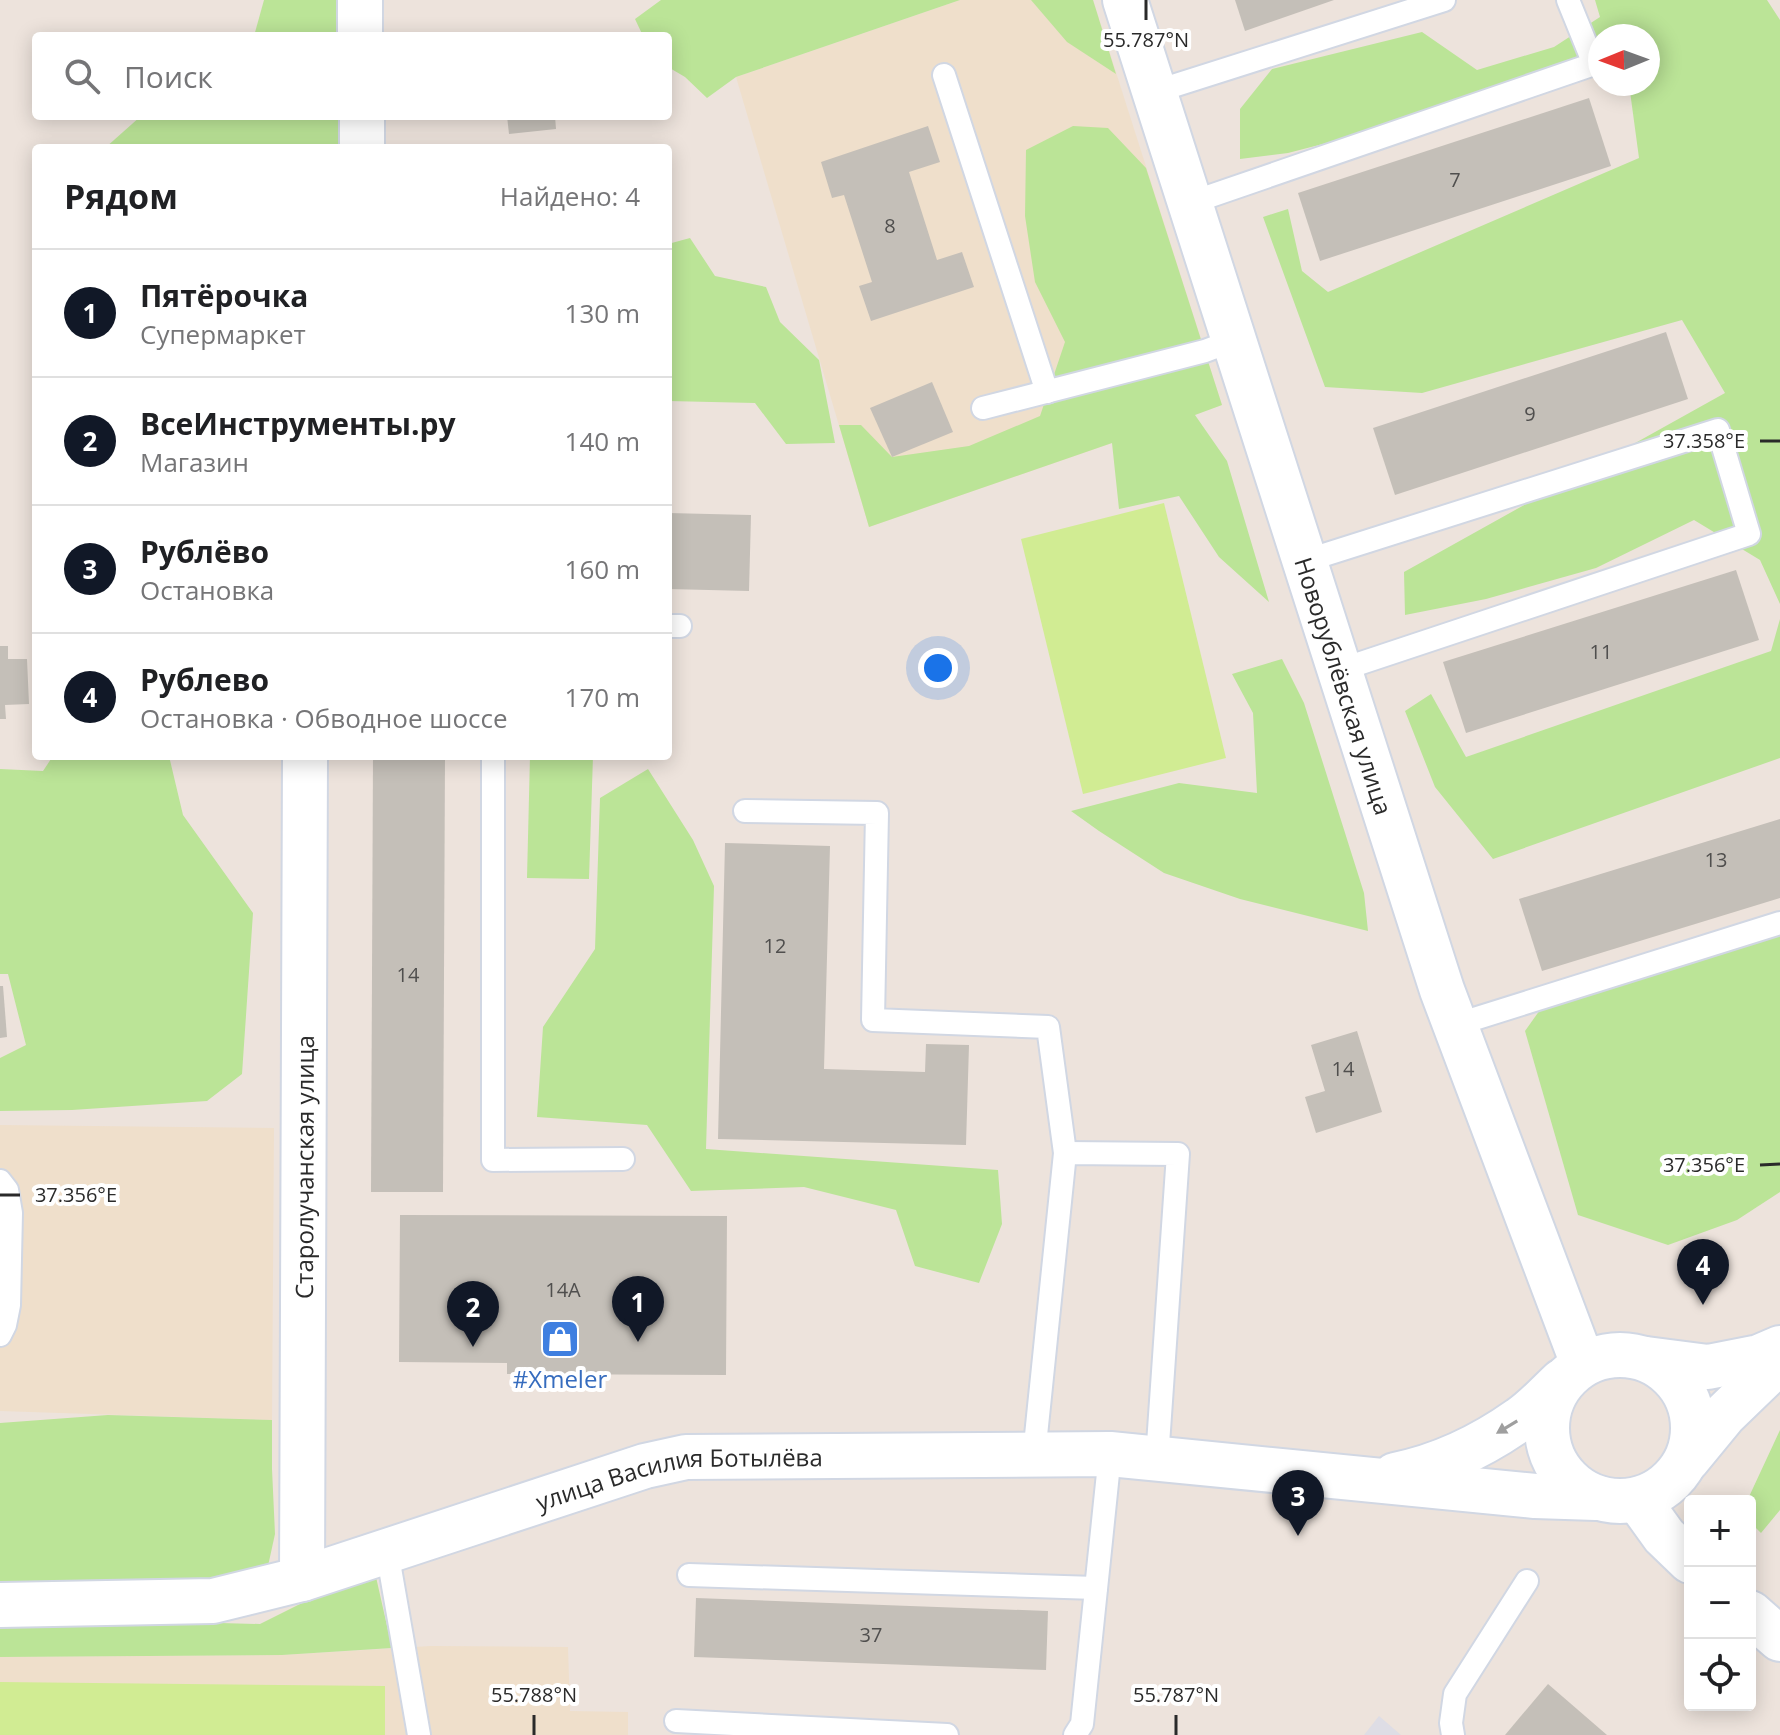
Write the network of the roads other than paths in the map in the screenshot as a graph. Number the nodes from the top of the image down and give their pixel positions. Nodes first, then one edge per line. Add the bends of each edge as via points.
1 (360, 0) edge
2 (1125, 0) edge
3 (1444, 0) edge
4 (1568, 0) edge
5 (360, 32) edge
6 (944, 75) dead end
7 (1154, 92) junction
8 (362, 120) edge
9 (362, 144) edge
10 (1190, 203) junction
11 (1234, 340) junction
12 (1047, 392) junction
13 (983, 408) dead end
14 (1305, 561) junction
15 (1340, 670) junction
16 (305, 760) edge
17 (493, 760) edge
18 (745, 811) dead end
19 (1780, 923) edge
20 (1455, 1025) junction
21 (1065, 1153) junction
22 (623, 1159) dead end
23 (0, 1181) edge
24 (0, 1335) edge
25 (1780, 1348) edge
26 (1644, 1359) junction
27 (1780, 1361) edge
28 (1575, 1370) junction
29 (1110, 1454) junction
30 (1034, 1455) junction
31 (1157, 1459) junction
32 (1685, 1462) junction
33 (1373, 1480) junction
34 (1617, 1499) junction
35 (387, 1551) junction
36 (1684, 1555) edge
37 (689, 1575) dead end
38 (302, 1579) junction
39 (1527, 1581) dead end
40 (1096, 1588) junction
41 (0, 1605) edge
42 (1756, 1618) edge
43 (1780, 1639) edge
44 (676, 1721) dead end
45 (419, 1735) edge
46 (947, 1735) edge
47 (1075, 1735) edge
48 (1453, 1735) edge

1 - 5 street
2 - 7 street, Новорублёвская улица
3 - 7 lane
4 - 10 lane via 1594,64
6 - 12 lane
7 - 10 street, Новорублёвская улица
8 - 9 street
10 - 11 street, Новорублёвская улица
11 - 12 lane
11 - 14 street, Новорублёвская улица
12 - 13 lane
14 - 15 street, Новорублёвская улица
14 - 15 lane via 1718,430 1749,534
15 - 20 street, Новорублёвская улица
16 - 38 street, Старолучанская улица
17 - 22 lane via 493,1160
18 - 21 lane via 877,813 873,1020 1048,1027
19 - 20 lane
20 - 28 street, Новорублёвская улица
21 - 30 lane
21 - 31 lane via 1178,1154
23 - 24 lane via 11,1213 9,1305
25 - 26 street via 1708,1367
26 - 28 street via 1603,1356
26 - 32 street via 1663,1368 1688,1401 1692,1442
27 - 32 street
28 -> 33 street, улица Василия Ботылёва via 1522,1418 1465,1453
28 - 34 street via 1555,1394 1548,1414 1551,1455 1577,1488
29 - 30 street, улица Василия Ботылёва
29 - 31 street, улица Василия Ботылёва
29 - 40 lane
30 - 35 street, улица Василия Ботылёва via 686,1457
31 - 33 street, улица Василия Ботылёва
32 - 34 street via 1657,1492
33 - 34 street, улица Василия Ботылёва
34 - 36 street
35 - 38 street, улица Василия Ботылёва
35 - 45 lane
37 - 40 lane
38 - 41 street, улица Василия Ботылёва via 213,1601
39 - 48 lane via 1455,1694
40 - 47 lane via 1082,1724
42 - 43 street
44 - 46 lane

